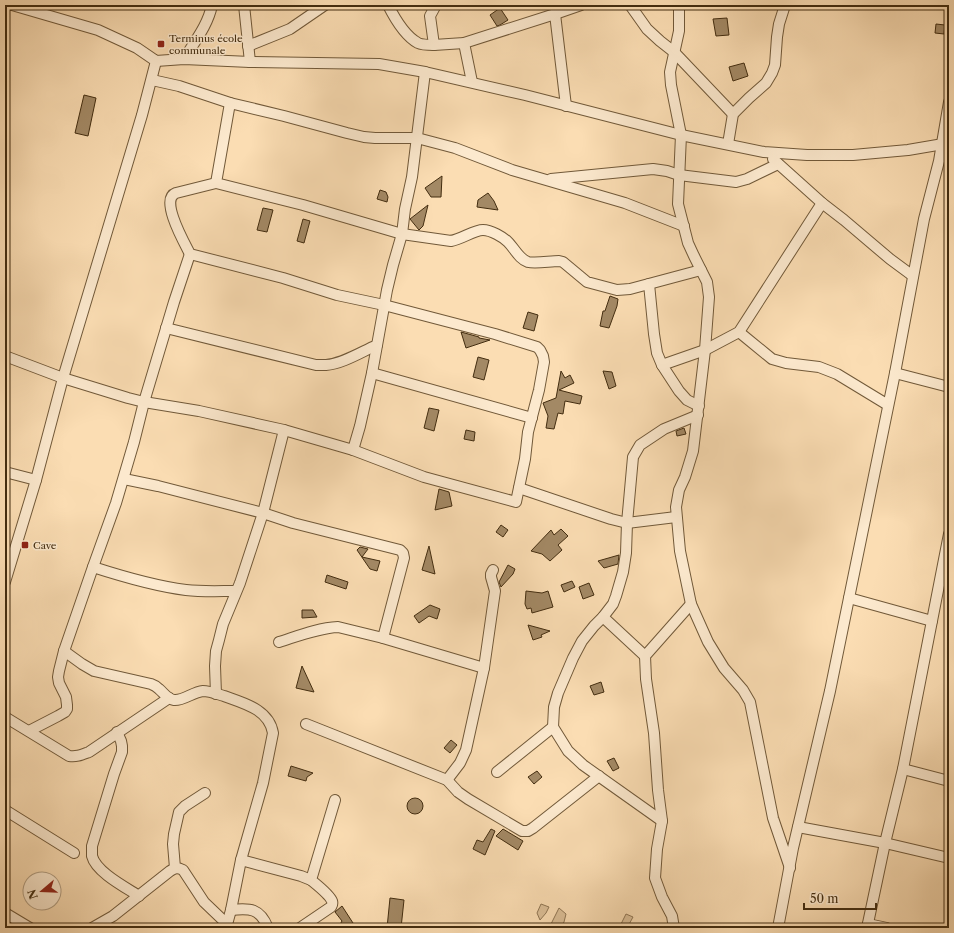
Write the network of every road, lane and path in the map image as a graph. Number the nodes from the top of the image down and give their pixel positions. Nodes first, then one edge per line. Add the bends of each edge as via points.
1 (12, 5) edge
2 (212, 5) edge
3 (244, 5) edge
4 (325, 5) edge
5 (388, 5) edge
6 (436, 5) edge
7 (580, 5) edge
8 (630, 5) edge
9 (679, 5) edge
10 (785, 5) edge
11 (39, 9) edge
12 (555, 14) junction
13 (464, 43) junction
14 (434, 45) junction
15 (248, 46) junction
16 (674, 52) junction
17 (184, 59) junction
18 (156, 61) junction
19 (250, 62) junction
20 (425, 72) junction
21 (152, 80) junction
22 (472, 82) junction
23 (949, 102) edge
24 (230, 103) junction
25 (566, 106) junction
26 (733, 114) junction
27 (681, 135) junction
28 (417, 138) junction
29 (945, 143) edge
30 (728, 144) junction
31 (764, 152) junction
32 (778, 164) junction
33 (679, 175) junction
34 (545, 179) junction
35 (216, 183) junction
36 (822, 202) junction
37 (684, 226) junction
38 (402, 234) junction
39 (190, 254) junction
40 (701, 270) junction
41 (913, 276) junction
42 (649, 284) junction
43 (384, 305) junction
44 (166, 328) junction
45 (739, 332) junction
46 (376, 345) junction
47 (705, 350) junction
48 (5, 356) edge
49 (662, 365) junction
50 (372, 372) junction
51 (895, 373) junction
52 (63, 378) junction
53 (949, 387) edge
54 (144, 402) junction
55 (888, 405) junction
56 (698, 410) junction
57 (532, 418) junction
58 (284, 430) junction
59 (353, 450) junction
60 (5, 472) edge
61 (124, 479) junction
62 (36, 480) junction
63 (519, 488) junction
64 (263, 513) junction
65 (676, 517) junction
66 (627, 523) junction
67 (949, 534) edge
68 (948, 547) edge
69 (9, 556) edge
70 (93, 567) junction
71 (493, 570) dead end
72 (5, 582) edge
73 (236, 591) junction
74 (849, 598) junction
75 (691, 604) junction
76 (603, 617) junction
77 (932, 621) junction
78 (383, 638) junction
79 (279, 642) dead end
80 (64, 651) junction
81 (645, 656) junction
82 (484, 668) junction
83 (216, 694) junction
84 (168, 698) junction
85 (5, 717) edge
86 (306, 724) dead end
87 (553, 727) junction
88 (29, 731) junction
89 (118, 732) junction
90 (903, 769) junction
91 (497, 772) dead end
92 (599, 776) junction
93 (447, 780) junction
94 (949, 780) edge
95 (205, 792) dead end
96 (334, 800) dead end
97 (5, 810) edge
98 (662, 822) junction
99 (798, 827) junction
100 (885, 843) junction
101 (74, 853) dead end
102 (949, 858) edge
103 (242, 860) junction
104 (175, 868) junction
105 (790, 868) junction
106 (311, 880) junction
107 (139, 896) junction
108 (231, 910) junction
109 (5, 913) edge
110 (226, 926) edge
111 (868, 926) edge
112 (30, 928) edge
113 (92, 928) edge
114 (268, 928) edge
115 (300, 928) edge
116 (674, 928) edge
117 (778, 928) edge
118 (887, 928) edge

1 - 11 street
2 - 17 street via 206,24
3 - 15 street
4 - 15 street via 290,29
5 - 14 street via 401,28 418,43
6 - 14 street via 430,16
7 - 12 street
8 - 16 street via 647,29
9 - 16 street via 680,31
10 - 26 street via 779,24 772,73 766,83
11 - 18 street via 98,30 137,48
12 - 13 street
12 - 25 street
13 - 14 street
13 - 22 street
15 - 19 street
16 - 26 street
16 - 27 street via 670,72 671,85
17 - 18 street
17 - 19 street
18 - 21 street
19 - 20 street via 379,64
20 - 22 street
20 - 28 street
21 - 24 street
21 - 52 street
22 - 25 street
23 - 29 street
24 - 28 street via 347,133 376,138
24 - 35 street
25 - 27 street
26 - 30 street
27 - 30 street
27 - 33 street
28 - 34 street via 456,148 512,170
28 - 38 street
29 - 31 street via 908,150 853,155
29 - 41 street via 924,219
30 - 31 street
31 - 32 street
32 - 33 street via 736,182
32 - 36 street
33 - 34 street via 653,169
33 - 37 street via 678,204
34 - 37 street via 625,203
35 - 38 street
35 - 39 street via 172,196 172,216
36 - 41 street
36 - 45 street
37 - 40 street via 688,243
38 - 42 street via 451,241 478,231 488,231 508,242 527,262 563,262 587,282 617,290
38 - 43 street
39 - 43 street via 337,295
39 - 44 street
40 - 42 street
40 - 47 street via 707,282 709,298
41 - 51 street
42 - 49 street via 657,353
43 - 46 street
43 - 57 street via 537,347 544,362
44 - 46 street via 316,365 336,363
44 - 54 street
45 - 47 street
45 - 55 street via 772,359 825,369
46 - 50 street
47 - 49 street
47 - 56 street
48 - 52 street
49 - 56 street via 679,391
50 - 57 street
50 - 59 street
51 - 53 street
51 - 55 street
52 - 54 street
52 - 62 street
54 - 58 street
54 - 61 street
55 - 74 street
56 - 65 street via 692,451 679,490
56 - 66 street via 640,445 633,458
57 - 63 street
58 - 59 street
58 - 64 street
59 - 63 street via 424,477 516,502
60 - 62 street
61 - 64 street
61 - 70 street
62 - 69 street
63 - 66 street
64 - 73 street
64 - 78 street via 400,550 403,553 404,558
65 - 66 street
65 - 75 street
66 - 76 street via 623,572 616,596
67 - 68 street
68 - 77 street
69 - 72 street
70 - 73 street via 147,584 175,589
70 - 80 street
71 - 82 street via 491,577 495,591
73 - 83 street via 216,651
74 - 77 street
74 - 99 street
75 - 81 street
75 - 105 street via 708,642 750,702 773,818
76 - 81 street
76 - 87 street via 582,641 573,658 558,693
77 - 90 street
78 - 79 street via 331,627
78 - 82 street
80 - 84 street via 94,670 151,684
80 - 88 street via 58,677 66,697 67,709
81 - 98 street
82 - 93 street via 466,750
83 - 84 street via 203,691 180,699
83 - 103 street via 255,708 267,718 273,733
84 - 89 street
85 - 88 street
86 - 93 street
87 - 91 street
87 - 92 street via 568,750
88 - 89 street via 69,756 75,757 89,752
89 - 107 street via 122,752 92,846 92,855 98,867
90 - 94 street
90 - 100 street
92 - 93 street via 528,831 522,831 468,799
92 - 98 street
95 - 104 street via 180,812 173,844
96 - 106 street
97 - 101 street
98 - 116 street via 657,849 656,878 672,916
99 - 100 street
99 - 105 street
100 - 102 street
100 - 111 street
103 - 106 street
103 - 108 street
104 - 107 street
104 - 110 street via 183,870 204,902
105 - 117 street
106 - 115 street via 323,889 332,904
107 - 113 street
108 - 110 street
108 - 114 street via 253,910 259,913
109 - 112 street
111 - 118 street

